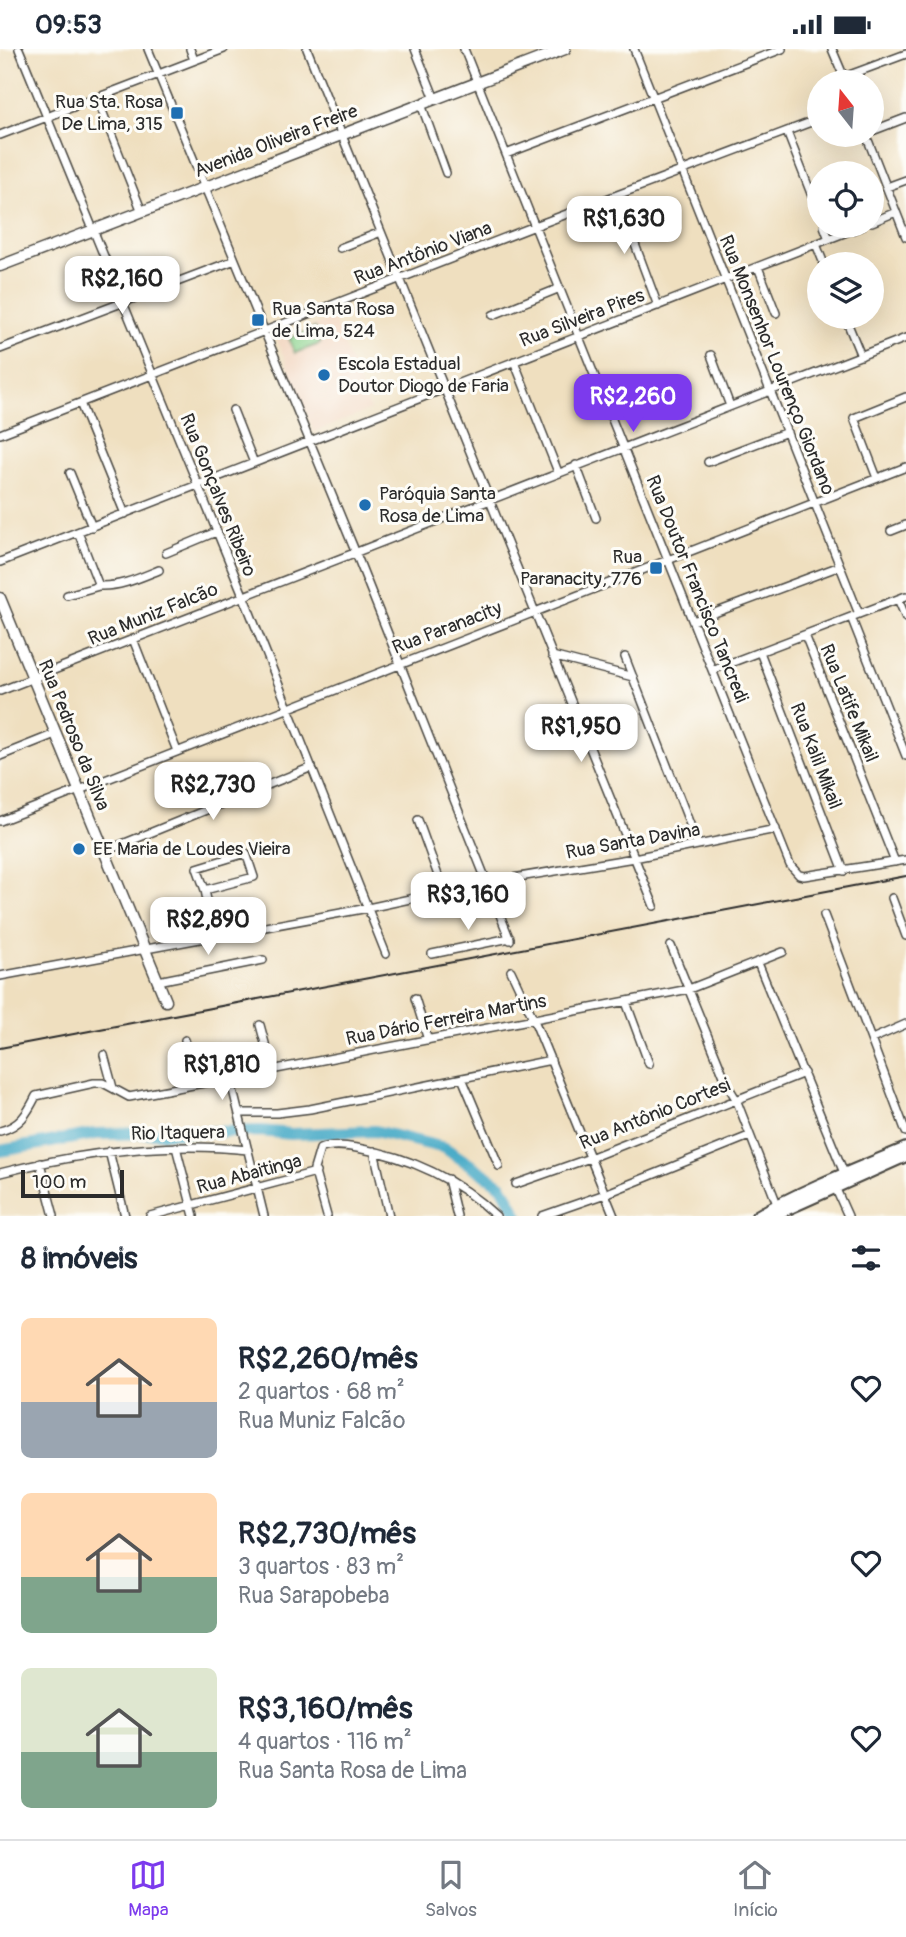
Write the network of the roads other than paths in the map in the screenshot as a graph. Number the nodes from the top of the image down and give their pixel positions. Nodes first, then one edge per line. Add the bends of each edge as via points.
1 (19, 49) edge
2 (148, 49) edge
3 (190, 49) edge
4 (224, 49) edge
5 (307, 49) edge
6 (415, 49) edge
7 (464, 49) edge
8 (565, 49) edge
9 (634, 49) edge
10 (782, 49) edge
11 (832, 49) edge
12 (891, 49) edge
13 (906, 54) edge
14 (895, 58) junction
15 (194, 60) junction
16 (841, 70) edge
17 (868, 70) edge
18 (159, 74) junction
19 (477, 82) junction
20 (97, 98) junction
21 (654, 98) junction
22 (435, 99) junction
23 (421, 104) junction
24 (46, 117) junction
25 (906, 118) edge
26 (807, 124) edge
27 (884, 126) edge
28 (787, 132) junction
29 (0, 135) edge
30 (341, 135) junction
31 (871, 147) edge
32 (506, 155) junction
33 (682, 171) junction
34 (446, 173) dead end
35 (906, 180) edge
36 (807, 183) edge
37 (205, 187) junction
38 (887, 187) junction
39 (617, 196) junction
40 (142, 212) junction
41 (896, 212) junction
42 (884, 217) edge
43 (535, 226) junction
44 (92, 231) junction
45 (381, 232) junction
46 (906, 237) edge
47 (829, 239) edge
48 (816, 244) junction
49 (340, 248) dead end
50 (819, 252) edge
51 (235, 260) junction
52 (0, 266) edge
53 (758, 267) junction
54 (400, 279) junction
55 (726, 279) junction
56 (559, 288) junction
57 (121, 302) junction
58 (658, 306) junction
59 (776, 313) dead end
60 (494, 315) dead end
61 (850, 329) edge
62 (264, 332) junction
63 (579, 337) junction
64 (906, 338) edge
65 (0, 349) edge
66 (711, 355) dead end
67 (861, 356) junction
68 (514, 362) junction
69 (152, 375) junction
70 (443, 389) junction
71 (771, 391) junction
72 (642, 392) dead end
73 (906, 397) edge
74 (80, 403) junction
75 (606, 405) junction
76 (730, 406) junction
77 (233, 410) dead end
78 (787, 432) junction
79 (0, 434) edge
80 (309, 442) junction
81 (623, 447) junction
82 (708, 462) dead end
83 (254, 463) junction
84 (576, 465) junction
85 (906, 467) edge
86 (558, 472) junction
87 (70, 473) dead end
88 (877, 478) junction
89 (197, 485) junction
90 (489, 499) junction
91 (815, 502) junction
92 (125, 514) junction
93 (596, 518) dead end
94 (906, 525) edge
95 (92, 527) junction
96 (891, 531) dead end
97 (78, 532) junction
98 (216, 532) junction
99 (355, 551) junction
100 (166, 553) dead end
101 (668, 559) junction
102 (0, 562) edge
103 (840, 566) junction
104 (159, 570) dead end
105 (99, 586) junction
106 (67, 595) dead end
107 (243, 595) junction
108 (902, 597) edge
109 (0, 598) edge
110 (534, 611) junction
111 (855, 616) junction
112 (906, 618) edge
113 (693, 621) junction
114 (805, 635) junction
115 (133, 639) junction
116 (760, 652) junction
117 (552, 656) junction
118 (625, 657) dead end
119 (401, 663) junction
120 (712, 670) junction
121 (633, 677) junction
122 (33, 678) junction
123 (0, 691) edge
124 (287, 708) junction
125 (55, 734) junction
126 (177, 751) junction
127 (0, 756) edge
128 (906, 756) edge
129 (312, 767) junction
130 (78, 791) junction
131 (418, 820) dead end
132 (0, 821) edge
133 (776, 829) junction
134 (698, 845) junction
135 (103, 852) junction
136 (634, 858) junction
137 (906, 860) edge
138 (895, 862) junction
139 (844, 871) junction
140 (489, 882) junction
141 (205, 890) junction
142 (443, 892) junction
143 (892, 898) dead end
144 (654, 907) dead end
145 (368, 908) junction
146 (824, 915) dead end
147 (906, 936) edge
148 (214, 937) junction
149 (671, 946) dead end
150 (144, 949) junction
151 (782, 952) dead end
152 (386, 954) dead end
153 (432, 954) dead end
154 (263, 960) dead end
155 (758, 963) junction
156 (511, 971) dead end
157 (0, 976) edge
158 (158, 981) junction
159 (689, 989) junction
160 (415, 998) dead end
161 (166, 1001) dead end
162 (626, 1002) junction
163 (534, 1020) junction
164 (906, 1024) edge
165 (260, 1025) dead end
166 (428, 1039) junction
167 (872, 1039) junction
168 (185, 1040) dead end
169 (104, 1055) dead end
170 (551, 1061) junction
171 (649, 1065) dead end
172 (272, 1069) junction
173 (804, 1073) junction
174 (230, 1078) junction
175 (462, 1078) junction
176 (198, 1084) junction
177 (113, 1088) junction
178 (736, 1099) junction
179 (241, 1116) junction
180 (0, 1131) edge
181 (906, 1132) edge
182 (749, 1136) junction
183 (247, 1146) junction
184 (176, 1147) junction
185 (906, 1148) edge
186 (109, 1151) junction
187 (374, 1151) junction
188 (906, 1156) edge
189 (590, 1158) junction
190 (40, 1163) junction
191 (499, 1166) dead end
192 (316, 1172) junction
193 (0, 1173) edge
194 (844, 1173) junction
195 (448, 1179) junction
196 (516, 1184) dead end
197 (835, 1187) junction
198 (257, 1188) junction
199 (605, 1194) junction
200 (777, 1204) junction
201 (191, 1206) junction
202 (54, 1216) edge
203 (125, 1216) edge
204 (150, 1216) edge
205 (194, 1216) edge
206 (264, 1216) edge
207 (327, 1216) edge
208 (389, 1216) edge
209 (457, 1216) edge
210 (496, 1216) edge
211 (542, 1216) edge
212 (614, 1216) edge
213 (757, 1216) edge
214 (772, 1216) edge
215 (848, 1216) edge

1 - 24 street, Rua Gonçalves Ribeiro
2 - 18 street
3 - 15 street
4 - 15 street
5 - 30 street
6 - 22 street
7 - 19 street, Rua Doutor Francisco Tancredi
8 - 19 street, Avenida Oliveira Freire
9 - 21 street, Rua Monsenhor Lourenço Giordano
10 - 21 street
11 - 16 street
12 - 14 street
13 - 14 street
14 - 17 street
15 - 18 street
18 - 20 street
18 - 37 street
19 - 22 street, Avenida Oliveira Freire
19 - 32 street, Rua Doutor Francisco Tancredi
20 - 24 street
20 - 40 street
21 - 32 street
21 - 33 street, Rua Monsenhor Lourenço Giordano
22 - 23 street, Avenida Oliveira Freire
23 - 30 street, Avenida Oliveira Freire
23 - 34 street
24 - 29 street
24 - 44 street, Rua Gonçalves Ribeiro
25 - 27 street
26 - 28 street, Rua Antônio Viana
28 - 33 street, Rua Antônio Viana
28 - 36 street
30 - 37 street, Avenida Oliveira Freire
30 - 45 street
31 - 38 street
32 - 43 street, Rua Doutor Francisco Tancredi
33 - 39 street, Rua Antônio Viana
33 - 55 street, Rua Monsenhor Lourenço Giordano
35 - 38 street
37 - 40 street, Avenida Oliveira Freire
37 - 51 street
38 - 41 street
39 - 43 street, Rua Antônio Viana
39 - 58 street
40 - 44 street, Avenida Oliveira Freire
41 - 42 street
41 - 46 street
43 - 54 street, Rua Antônio Viana
43 - 56 street, Rua Doutor Francisco Tancredi
44 - 52 street, Avenida Oliveira Freire
44 - 57 street, Rua Gonçalves Ribeiro
45 - 49 street
45 - 54 street
47 - 48 street, Rua Silveira Pires
48 - 50 street
48 - 53 street, Rua Silveira Pires
51 - 57 street
51 - 62 street
53 - 55 street, Rua Silveira Pires
53 - 59 street
54 - 62 street, Rua Antônio Viana
54 - 70 street
55 - 58 street, Rua Silveira Pires
55 - 71 street, Rua Monsenhor Lourenço Giordano
56 - 60 street
56 - 63 street, Rua Doutor Francisco Tancredi
57 - 65 street
57 - 69 street, Rua Gonçalves Ribeiro
58 - 63 street, Rua Silveira Pires
61 - 67 street
62 - 69 street, Rua Antônio Viana
62 - 80 street
63 - 68 street, Rua Silveira Pires
63 - 75 street, Rua Doutor Francisco Tancredi
64 - 67 street, Rua Muniz Falcão
66 - 76 street
67 - 71 street, Rua Muniz Falcão
68 - 70 street, Rua Silveira Pires
68 - 86 street
69 - 74 street, Rua Antônio Viana
69 - 89 street, Rua Gonçalves Ribeiro
70 - 80 street, Rua Silveira Pires
70 - 90 street
71 - 76 street, Rua Muniz Falcão
71 - 78 street, Rua Monsenhor Lourenço Giordano
72 - 75 street
73 - 88 street via 854,419
74 - 79 street, Rua Antônio Viana
74 - 92 street
75 - 81 street, Rua Doutor Francisco Tancredi
76 - 81 street, Rua Muniz Falcão
77 - 83 street
78 - 82 street
78 - 91 street, Rua Monsenhor Lourenço Giordano
80 - 83 street, Rua Silveira Pires
80 - 99 street
81 - 84 street, Rua Muniz Falcão
81 - 101 street, Rua Doutor Francisco Tancredi
83 - 89 street, Rua Silveira Pires
84 - 86 street, Rua Muniz Falcão
84 - 93 street
85 - 88 street, Rua Paranacity
86 - 90 street, Rua Muniz Falcão
87 - 95 street
88 - 91 street, Rua Paranacity
89 - 92 street, Rua Silveira Pires
89 - 98 street, Rua Gonçalves Ribeiro
90 - 99 street, Rua Muniz Falcão
90 - 110 street
91 - 101 street, Rua Paranacity
91 - 103 street, Rua Monsenhor Lourenço Giordano
92 - 95 street, Rua Silveira Pires
94 - 96 street
95 - 97 street, Rua Silveira Pires
97 - 102 street, Rua Silveira Pires
97 - 105 street
98 - 100 street
98 - 107 street, Rua Gonçalves Ribeiro
99 - 107 street, Rua Muniz Falcão
99 - 119 street
101 - 110 street, Rua Paranacity
101 - 113 street, Rua Doutor Francisco Tancredi
103 - 111 street, Rua Monsenhor Lourenço Giordano
103 - 113 street
104 - 105 street via 112,587
105 - 106 street
107 - 115 street, Rua Muniz Falcão
107 - 124 street, Rua Gonçalves Ribeiro
108 - 111 street
108 - 112 street
109 - 122 street, Rua Pedroso da Silva
110 - 117 street
110 - 119 street, Rua Paranacity
111 - 114 street
111 - 128 street, Rua Monsenhor Lourenço Giordano
113 - 120 street, Rua Doutor Francisco Tancredi
114 - 116 street
114 - 138 street, Rua Latife Mikail
115 - 122 street, Rua Muniz Falcão
115 - 126 street
116 - 120 street
116 - 139 street, Rua Kalil Mikail
117 - 121 street
117 - 136 street
118 - 121 street
119 - 124 street, Rua Paranacity
119 - 140 street
120 - 133 street, Rua Doutor Francisco Tancredi
121 - 134 street
122 - 123 street, Rua Muniz Falcão
122 - 125 street, Rua Pedroso da Silva
124 - 126 street, Rua Paranacity
124 - 129 street, Rua Gonçalves Ribeiro
125 - 127 street
125 - 130 street, Rua Pedroso da Silva
126 - 130 street, Rua Paranacity
129 - 135 street
129 - 145 street, Rua Gonçalves Ribeiro
130 - 132 street, Rua Paranacity
130 - 135 street, Rua Pedroso da Silva
131 - 142 street
133 - 134 street, Rua Santa Davina
133 - 139 street, Rua Doutor Francisco Tancredi via 790,865 799,875
134 - 136 street, Rua Santa Davina
135 - 150 street, Rua Pedroso da Silva
136 - 140 street, Rua Santa Davina
136 - 144 street
137 - 138 street
138 - 139 street
140 - 142 street, Rua Santa Davina
140 - 153 street via 510,939
141 - 141 street via 199,866 244,852 253,878
141 - 148 street
142 - 145 street, Rua Santa Davina
143 - 147 street
145 - 148 street, Rua Santa Davina
145 - 152 street, Rua Gonçalves Ribeiro
146 - 167 street
148 - 150 street, Rua Santa Davina
149 - 159 street
150 - 157 street, Rua Santa Davina
150 - 158 street, Rua Pedroso da Silva
151 - 155 street, Rua Dário Ferreira Martins
154 - 158 street
155 - 159 street, Rua Dário Ferreira Martins
155 - 173 street
156 - 163 street
158 - 161 street, Rua Pedroso da Silva
159 - 162 street, Rua Dário Ferreira Martins
159 - 178 street
160 - 166 street
162 - 163 street, Rua Dário Ferreira Martins
162 - 171 street
163 - 166 street, Rua Dário Ferreira Martins
163 - 170 street
164 - 167 street
165 - 172 street
166 - 172 street, Rua Dário Ferreira Martins
167 - 181 street
168 - 176 street
169 - 177 street
170 - 175 street
170 - 189 street
172 - 174 street, Rua Dário Ferreira Martins
173 - 178 street, Rua Antônio Cortesi
173 - 194 street
174 - 176 street, Rua Dário Ferreira Martins
174 - 179 street
175 - 179 street via 310,1109
175 - 191 street
176 - 177 street, Rua Dário Ferreira Martins via 129,1097
177 - 180 street, Rua Dário Ferreira Martins via 94,1083 36,1096 18,1124
178 - 182 street
178 - 189 street, Rua Antônio Cortesi
179 - 183 street
182 - 199 street
182 - 200 street
183 - 184 street, Rio Itaquera
183 - 198 street
184 - 186 street, Rio Itaquera
184 - 201 street
185 - 194 main road
186 - 190 street, Rio Itaquera
186 - 203 street
187 - 192 street via 323,1147
187 - 195 street
187 - 208 street
188 - 197 main road
189 - 196 street, Rua Antônio Cortesi
189 - 199 street
190 - 193 street, Rio Itaquera
190 - 202 street
192 - 198 street, Rua Abaitinga
192 - 207 street
194 - 200 main road
195 - 209 street
195 - 210 street
197 - 214 main road
197 - 215 street
198 - 201 street, Rua Abaitinga
198 - 206 street
199 - 211 street
199 - 212 street
200 - 213 main road
201 - 204 street, Rua Abaitinga
201 - 205 street

